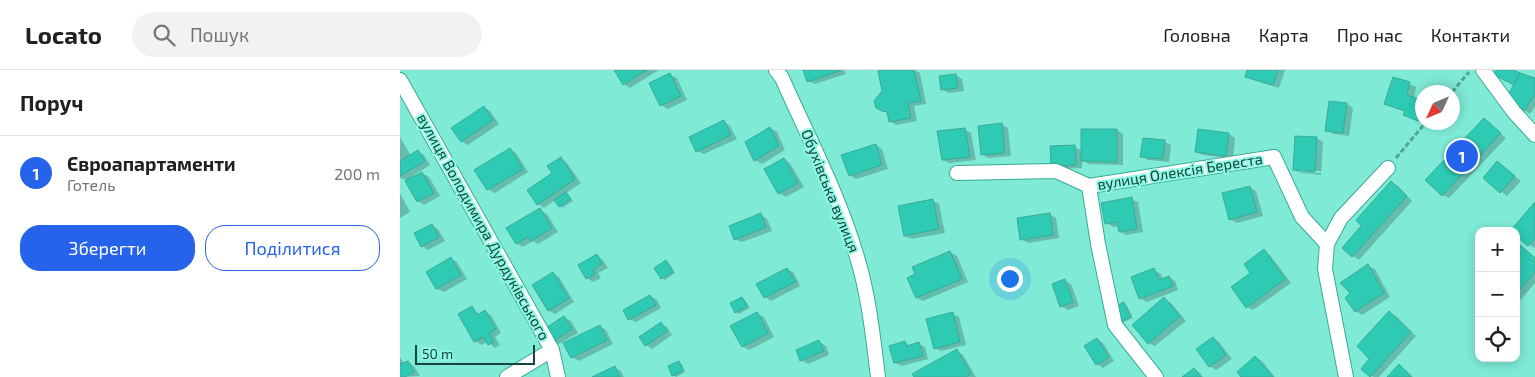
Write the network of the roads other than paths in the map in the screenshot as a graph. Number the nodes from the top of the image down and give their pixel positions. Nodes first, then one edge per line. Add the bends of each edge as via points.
1 (1483, 70) edge
2 (779, 73) edge
3 (400, 80) edge
4 (1535, 135) edge
5 (1388, 168) road end
6 (957, 173) dead end
7 (1089, 186) junction
8 (1327, 244) junction
9 (552, 350) junction
10 (507, 377) edge
11 (558, 377) edge
12 (878, 377) edge
13 (1156, 377) edge
14 (1346, 377) edge

1 - 4 street
2 - 12 street, Обухівська вулиця via 843,214 858,258 869,304
3 - 9 street, вулиця Володимира Дурдуківського
5 - 8 street via 1341,218
6 - 7 street, вулиця Олексія Береста via 1056,171
7 - 8 street, вулиця Олексія Береста via 1274,157 1302,217
7 - 13 street via 1115,325
8 - 14 street via 1325,269
9 - 10 street
9 - 11 street, вулиця Володимира Дурдуківського

